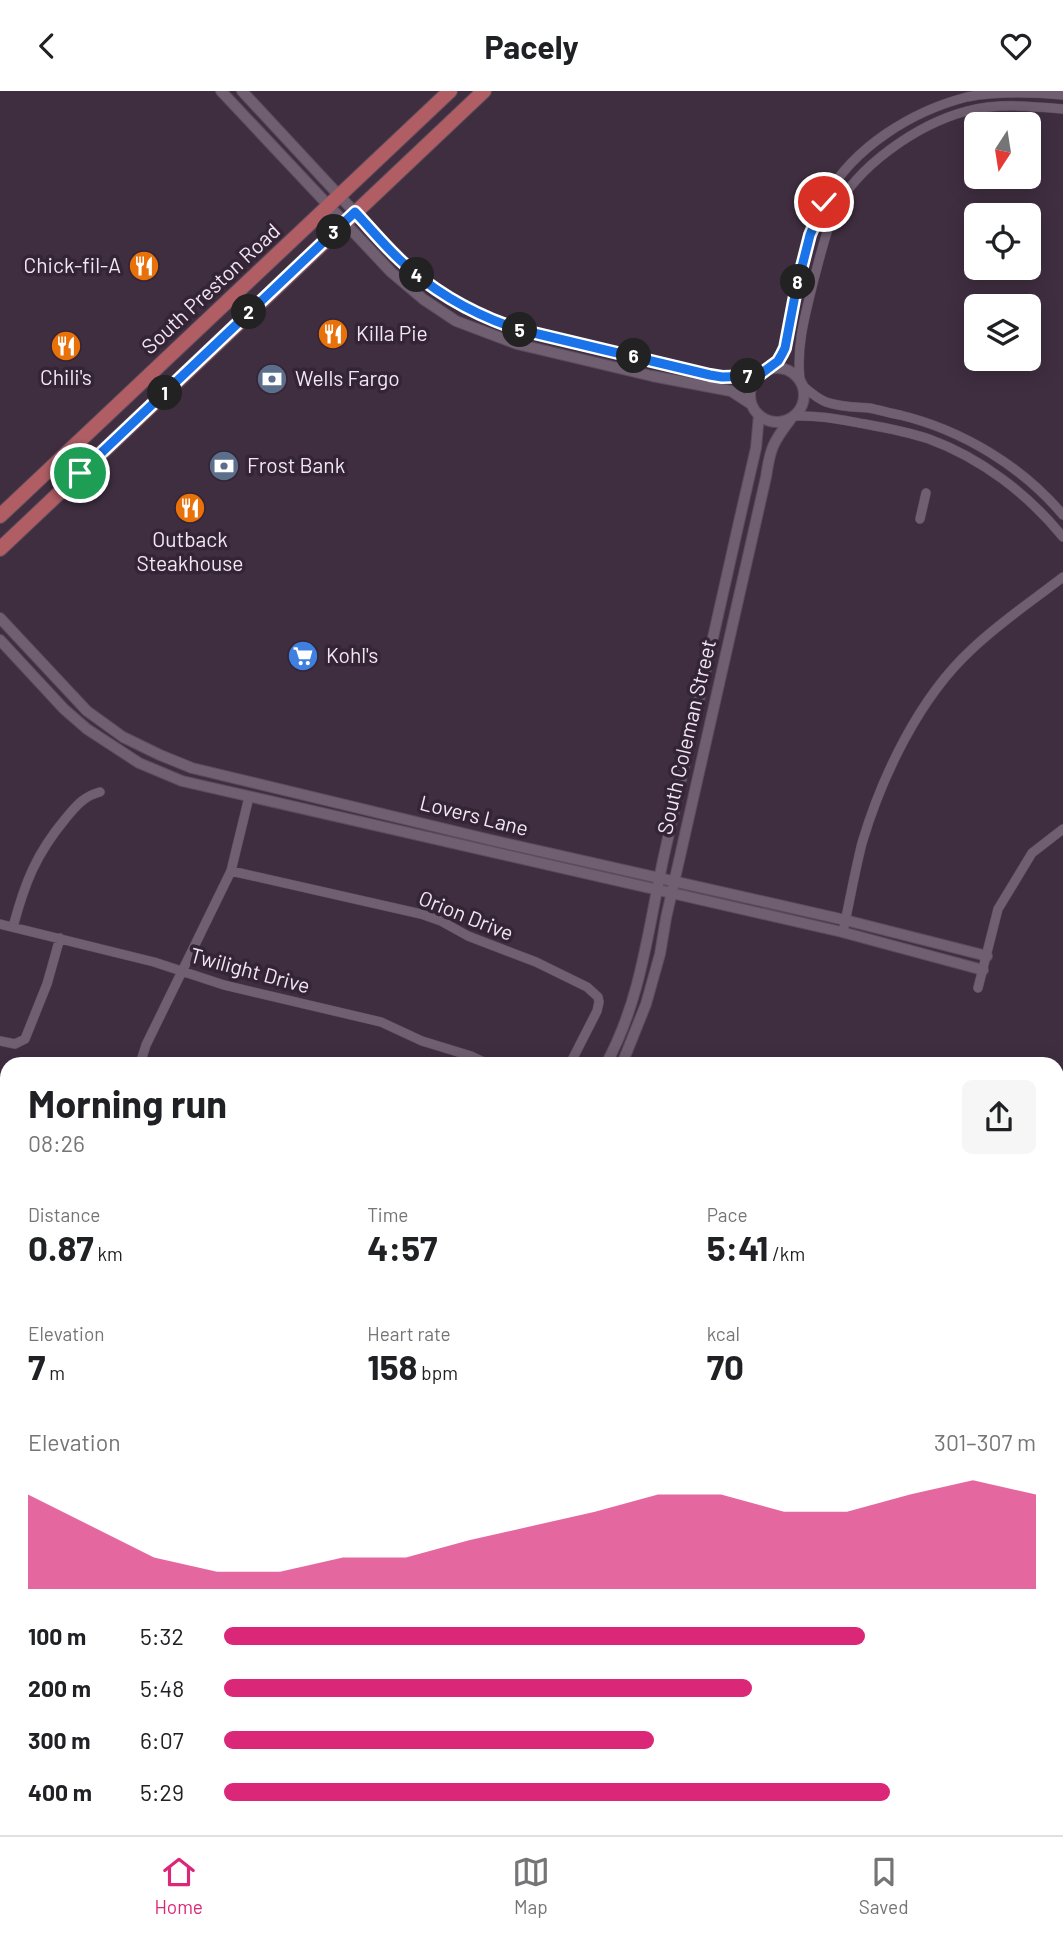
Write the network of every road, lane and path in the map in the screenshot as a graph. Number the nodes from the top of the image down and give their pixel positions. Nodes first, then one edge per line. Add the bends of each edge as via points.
1 (221, 91) edge
2 (242, 91) edge
3 (450, 91) edge
4 (484, 91) edge
5 (491, 91) edge
6 (1048, 92) edge
7 (1063, 93) edge
8 (1047, 108) junction
9 (1062, 109) edge
10 (464, 110) junction
11 (334, 201) junction
12 (355, 212) junction
13 (344, 223) junction
14 (796, 290) junction
15 (810, 294) junction
16 (627, 355) junction
17 (624, 369) junction
18 (762, 373) junction
19 (802, 383) junction
20 (751, 404) junction
21 (759, 415) junction
22 (793, 418) junction
23 (926, 493) dead end
24 (743, 506) junction
25 (759, 510) junction
26 (1063, 515) edge
27 (0, 516) edge
28 (920, 519) dead end
29 (1063, 537) edge
30 (0, 549) edge
31 (1063, 577) edge
32 (0, 618) edge
33 (0, 640) edge
34 (699, 699) junction
35 (715, 703) junction
36 (253, 783) junction
37 (100, 792) dead end
38 (249, 797) junction
39 (1063, 829) edge
40 (490, 845) junction
41 (231, 871) junction
42 (657, 884) junction
43 (673, 888) junction
44 (845, 920) junction
45 (0, 924) edge
46 (13, 927) junction
47 (842, 932) junction
48 (60, 938) junction
49 (987, 956) junction
50 (983, 970) junction
51 (183, 971) junction
52 (978, 988) dead end
53 (0, 1041) edge
54 (142, 1057) edge
55 (473, 1057) edge
56 (574, 1057) edge
57 (609, 1057) edge
58 (625, 1057) edge

1 - 11 street
2 - 11 street
3 - 11 main road, South Preston Road
4 - 10 main road, South Preston Road
5 - 10 main road
6 - 7 street
6 - 8 street
6 - 14 street via 998,93 942,105 914,117 858,156 825,199
7 - 9 street
8 - 9 street
8 - 15 street via 967,111 911,135 869,166 835,211
10 - 12 main road, South Preston Road
11 - 12 street
11 - 13 street
11 - 27 main road, South Preston Road
12 - 13 main road, South Preston Road
12 - 16 street via 409,268 466,308 517,329
13 - 17 street via 405,285 456,321 517,344
13 - 30 main road, South Preston Road
14 - 15 street
14 - 18 street via 785,348 778,361
15 - 19 street via 799,349
16 - 17 street
16 - 18 street via 722,377
17 - 20 street via 731,391
18 - 19 street via 784,369
18 - 20 street via 751,389
19 - 22 street via 803,406
19 - 26 street via 829,403 919,420 971,443 1028,480
20 - 21 street
21 - 22 street via 772,422
21 - 24 street, South Coleman Street
22 - 25 street, South Coleman Street via 770,450
22 - 29 street via 813,415 849,421 944,445 1017,490
23 - 28 street
24 - 25 street
24 - 34 street, South Coleman Street
25 - 35 street, South Coleman Street
31 - 44 street via 971,650 930,699 880,794
32 - 36 street, Lovers Lane via 87,712 122,737 192,768
33 - 38 street, Lovers Lane via 64,709 139,763 182,781
34 - 35 street
34 - 42 street, South Coleman Street
35 - 43 street, South Coleman Street
36 - 38 street
36 - 40 street, Lovers Lane
37 - 46 street via 76,806 48,839 22,892
38 - 40 street, Lovers Lane
38 - 41 street
39 - 49 street via 1032,853 1015,880 998,909
40 - 42 street, Lovers Lane
41 - 51 street
41 - 56 street, Orion Drive via 421,914 587,987 599,1002
42 - 43 street, Lovers Lane
42 - 57 street, South Coleman Street via 630,1007
43 - 44 street, Lovers Lane
43 - 47 street, Lovers Lane
43 - 58 street, South Coleman Street via 646,1004
44 - 47 street
44 - 49 street, Lovers Lane
45 - 46 street, Twilight Drive
46 - 48 street, Twilight Drive
47 - 50 street, Lovers Lane
48 - 51 street, Twilight Drive
48 - 53 street via 29,1033 21,1043
49 - 50 street
50 - 52 street
51 - 54 street
51 - 55 street, Twilight Drive via 381,1022

